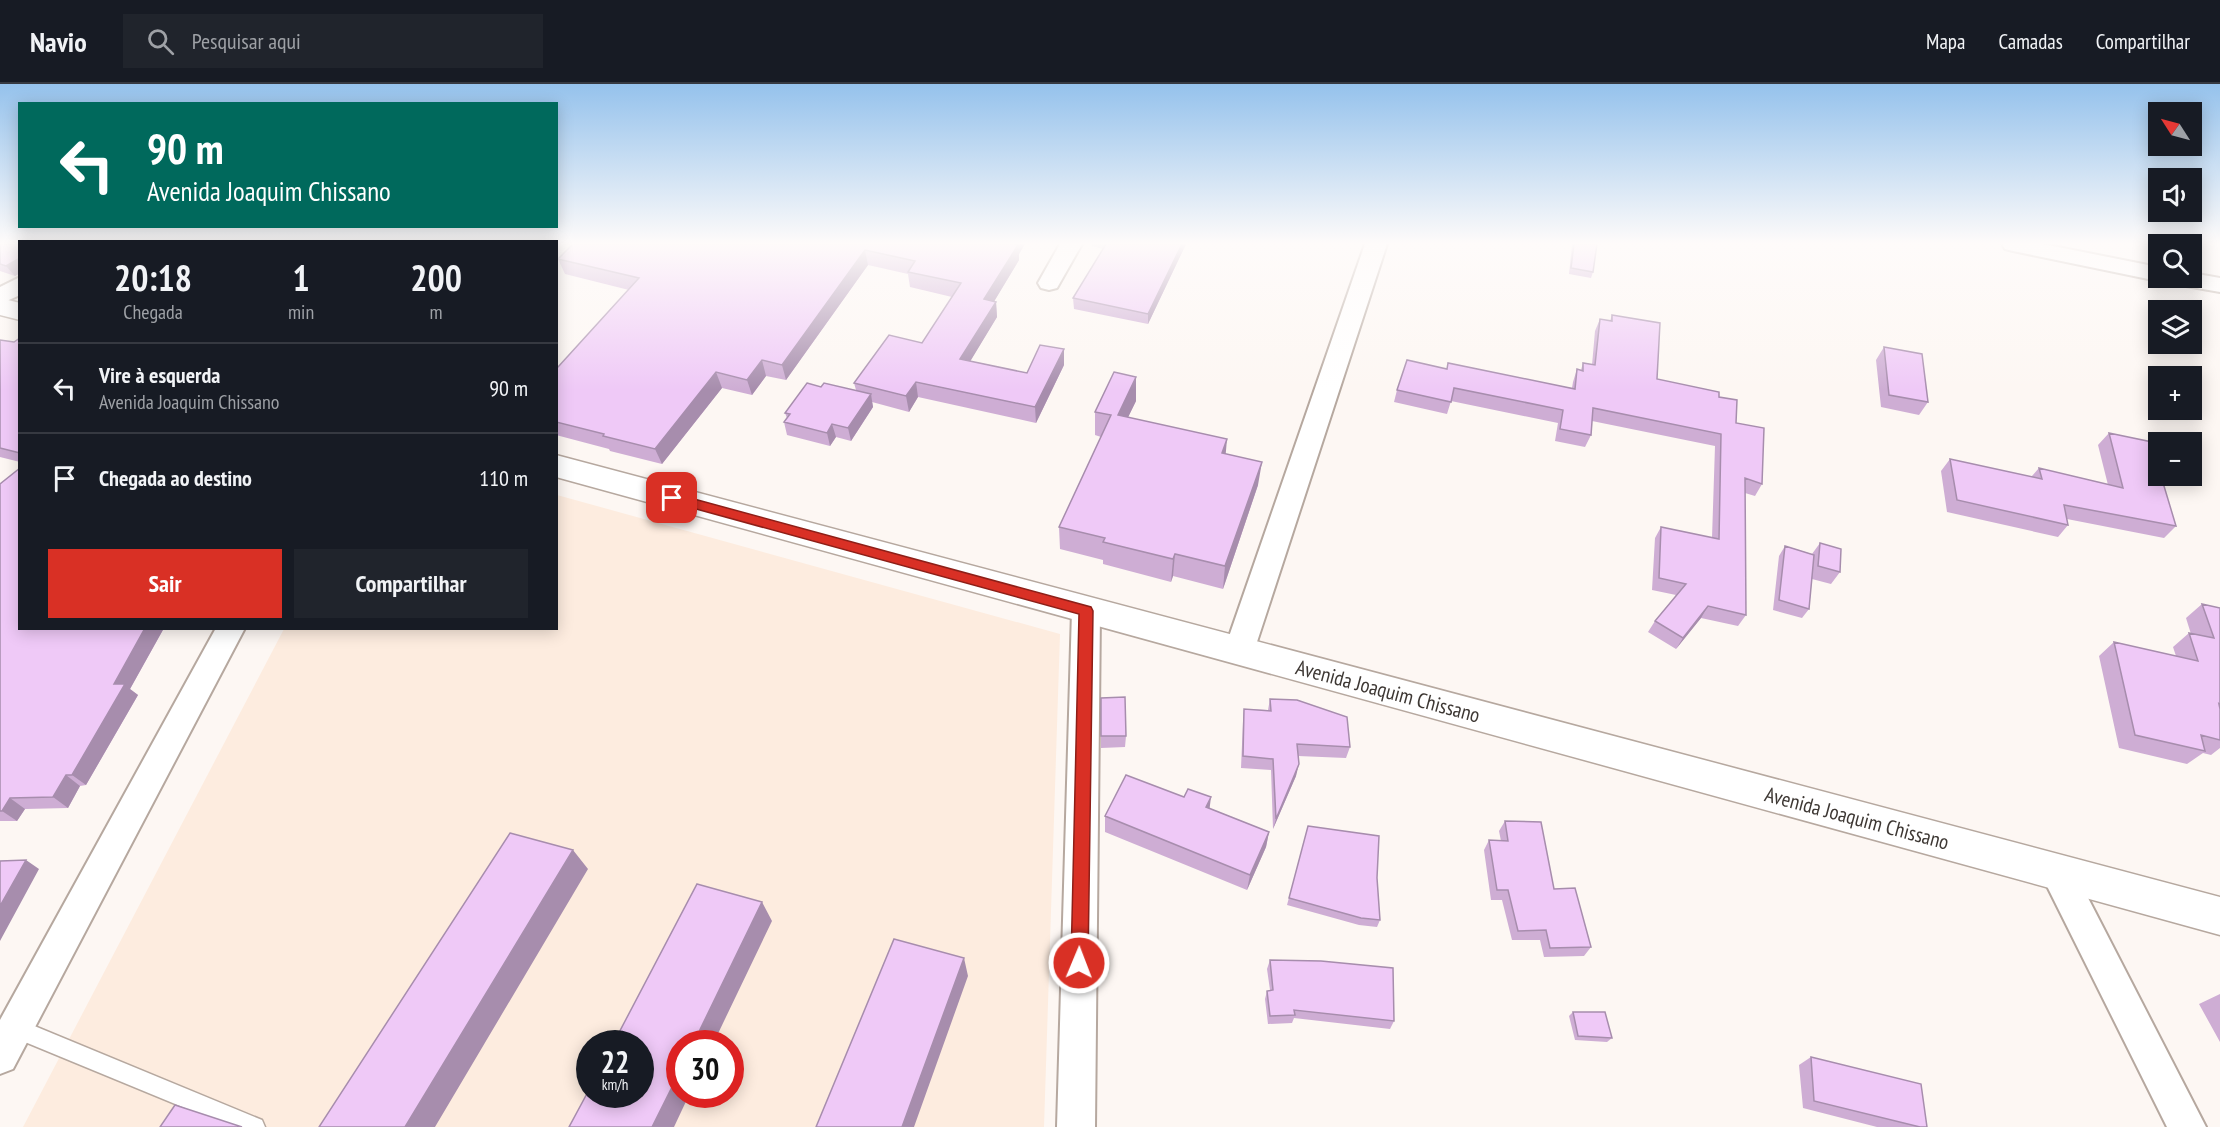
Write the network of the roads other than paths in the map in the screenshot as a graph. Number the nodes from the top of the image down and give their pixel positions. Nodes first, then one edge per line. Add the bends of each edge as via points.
1 (1360, 293) edge
2 (0, 306) edge
3 (18, 311) edge
4 (558, 467) edge
5 (1086, 611) junction
6 (230, 630) edge
7 (1239, 651) junction
8 (2056, 872) junction
9 (2220, 916) edge
10 (5, 1036) edge
11 (255, 1127) edge
12 (1076, 1127) edge
13 (2187, 1127) edge

1 - 7 street
2 - 3 street
4 - 5 street, Avenida Joaquim Chissano
5 - 7 street, Avenida Joaquim Chissano
5 - 12 street
6 - 10 street
7 - 8 street, Avenida Joaquim Chissano
8 - 9 street, Avenida Joaquim Chissano
8 - 13 street
10 - 11 lane

